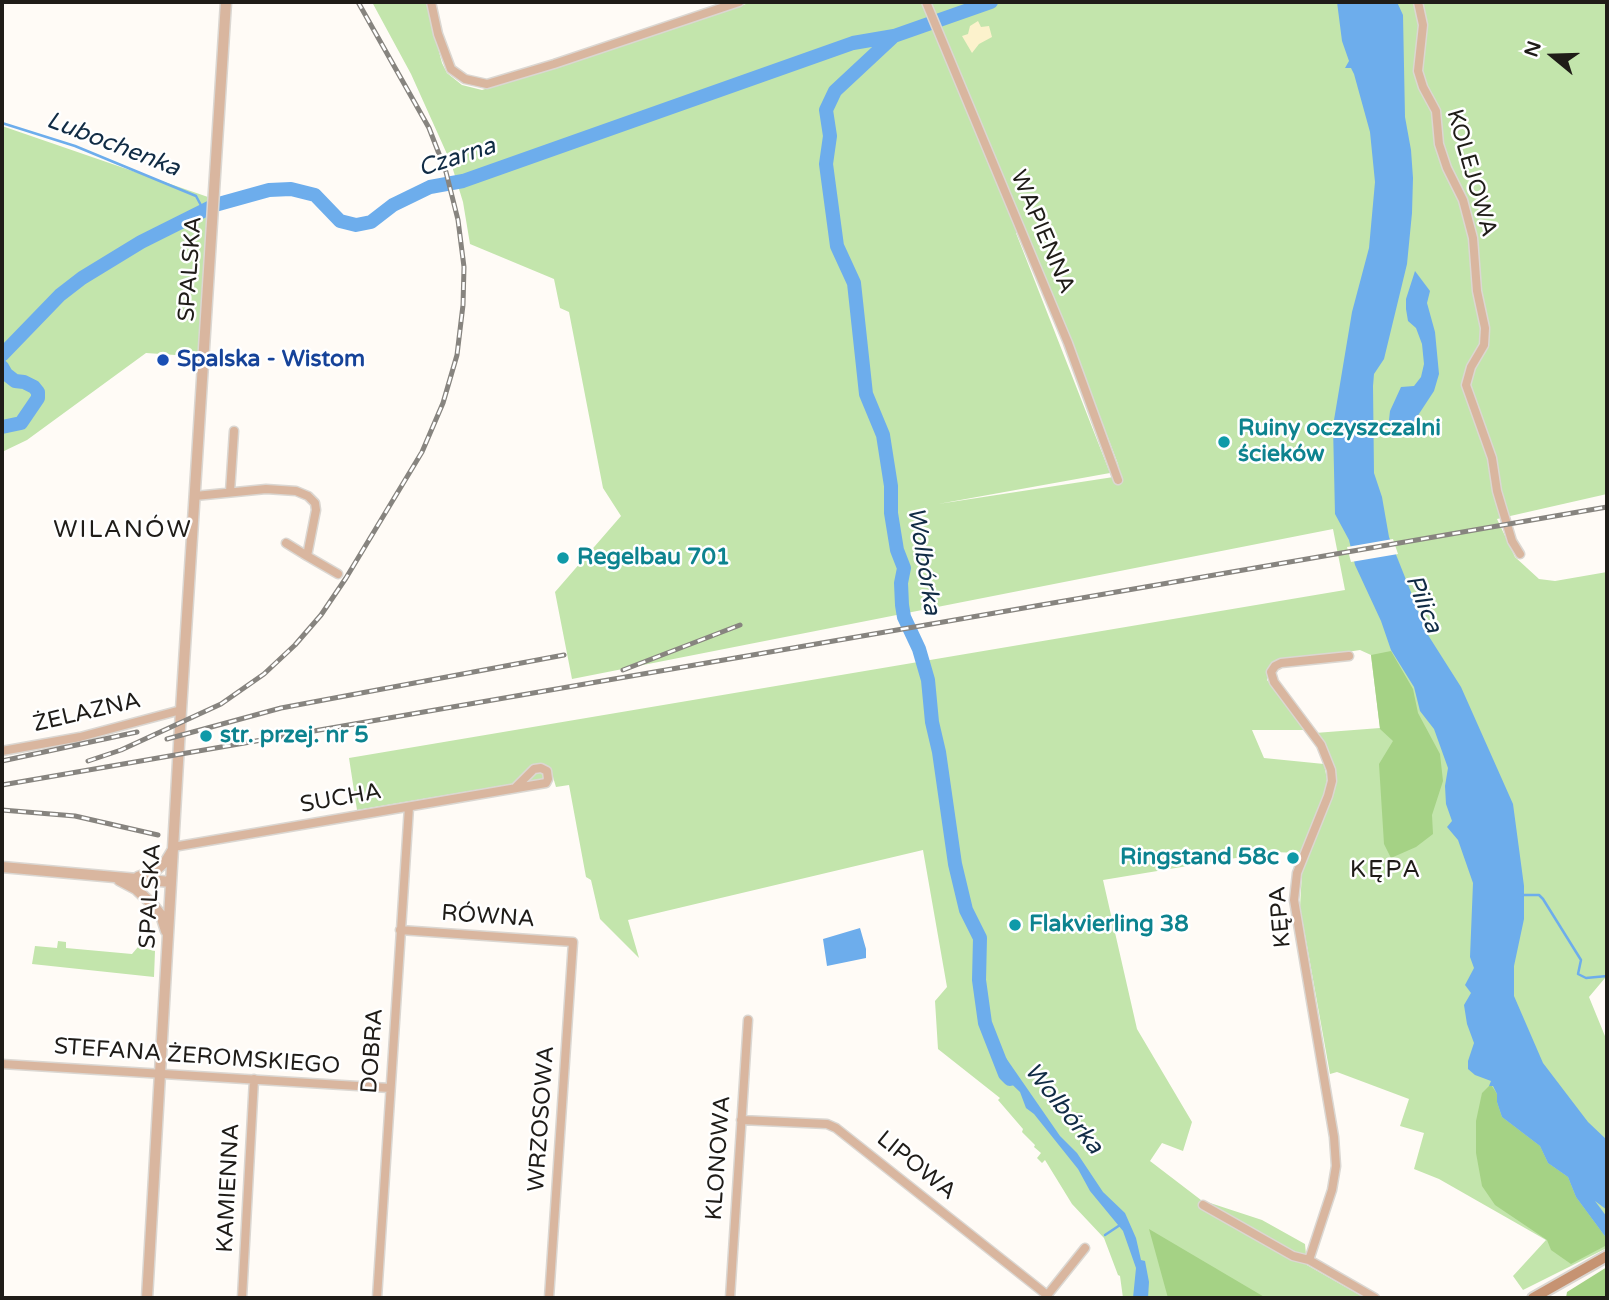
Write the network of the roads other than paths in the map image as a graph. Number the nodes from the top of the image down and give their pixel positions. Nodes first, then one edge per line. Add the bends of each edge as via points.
1 (226, 2) edge
2 (430, 2) edge
3 (739, 2) edge
4 (926, 2) edge
5 (1418, 2) edge
6 (234, 431) dead end
7 (1118, 480) dead end
8 (230, 492) junction
9 (195, 496) junction
10 (286, 543) dead end
11 (1520, 554) dead end
12 (307, 556) junction
13 (338, 574) dead end
14 (1349, 656) dead end
15 (181, 710) junction
16 (2, 751) edge
17 (515, 788) dead end
18 (409, 807) junction
19 (173, 847) junction
20 (2, 867) edge
21 (109, 876) junction
22 (131, 879) junction
23 (171, 882) junction
24 (400, 930) junction
25 (169, 938) junction
26 (573, 942) joint
27 (748, 1020) dead end
28 (2, 1064) edge
29 (160, 1074) junction
30 (254, 1079) junction
31 (390, 1088) junction
32 (741, 1120) junction
33 (1203, 1205) dead end
34 (1085, 1248) dead end
35 (1607, 1256) edge
36 (1309, 1260) junction
37 (1540, 1296) edge
38 (1046, 1297) edge
39 (148, 1298) edge
40 (242, 1298) edge
41 (377, 1298) edge
42 (549, 1298) edge
43 (730, 1298) edge
44 (1375, 1298) edge

1 - 9 street, SPALSKA
2 - 3 street via 451,68 465,79 487,84
4 - 7 street, WAPIENNA via 1068,343
5 - 11 street, KOLEJOWA via 1423,25 1418,71 1436,111 1439,144 1463,200 1473,238 1485,328 1466,385 1492,458 1512,541
6 - 8 street
8 - 9 street
8 - 12 street via 266,489 308,496 316,510
9 - 15 street, SPALSKA
10 - 12 street
12 - 13 street
14 - 36 street, KĘPA via 1281,663 1271,672 1321,745 1332,782 1297,873 1294,900 1336,1166
15 - 16 street, ŻELAZNA via 80,737
15 - 19 street, SPALSKA
17 - 18 street, SUCHA
18 - 19 street, SUCHA
18 - 24 street, DOBRA
19 - 22 street via 156,870
19 - 23 street, SPALSKA
20 - 21 street
21 - 22 street
21 - 25 street via 136,889 153,905
22 - 23 street
23 - 25 street, SPALSKA
24 - 26 street, RÓWNA
24 - 31 street, DOBRA
25 - 29 street, SPALSKA
26 - 42 street, WRZOSOWA
27 - 32 street, KLONOWA
28 - 29 street, STEFANA ŻEROMSKIEGO
29 - 30 street, STEFANA ŻEROMSKIEGO
29 - 39 street, SPALSKA
30 - 31 street, STEFANA ŻEROMSKIEGO
30 - 40 street, KAMIENNA
31 - 41 street, DOBRA
32 - 38 street, LIPOWA via 836,1128
32 - 43 street, KLONOWA
33 - 36 street via 1293,1256
34 - 38 street
35 - 37 main road
36 - 44 street

